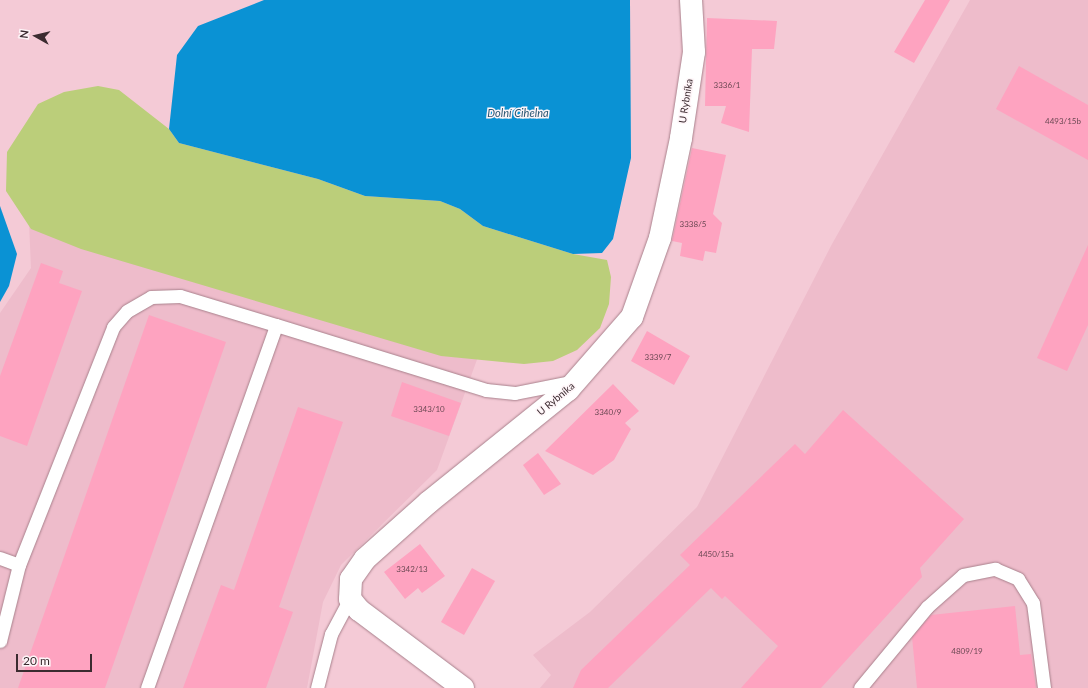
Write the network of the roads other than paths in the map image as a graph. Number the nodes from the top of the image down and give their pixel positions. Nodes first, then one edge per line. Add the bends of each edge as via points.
1 (691, 0) edge
2 (276, 325) junction
3 (578, 380) junction
4 (0, 558) edge
5 (19, 565) junction
6 (350, 599) junction
7 (0, 641) edge
8 (147, 688) edge
9 (317, 688) edge
10 (463, 688) edge
11 (860, 688) edge
12 (1044, 688) edge

1 - 3 street, U Rybníka via 694,52 660,238 632,317
2 - 3 lane via 486,390 515,393 547,390
2 - 5 lane via 180,296 151,298 127,311 113,327
2 - 8 lane
3 - 6 street, U Rybníka via 364,559 350,579
4 - 5 lane
5 - 7 lane
6 - 9 lane via 331,634
6 - 10 street via 394,640
11 - 12 lane via 933,602 963,575 995,569 1018,579 1032,603

